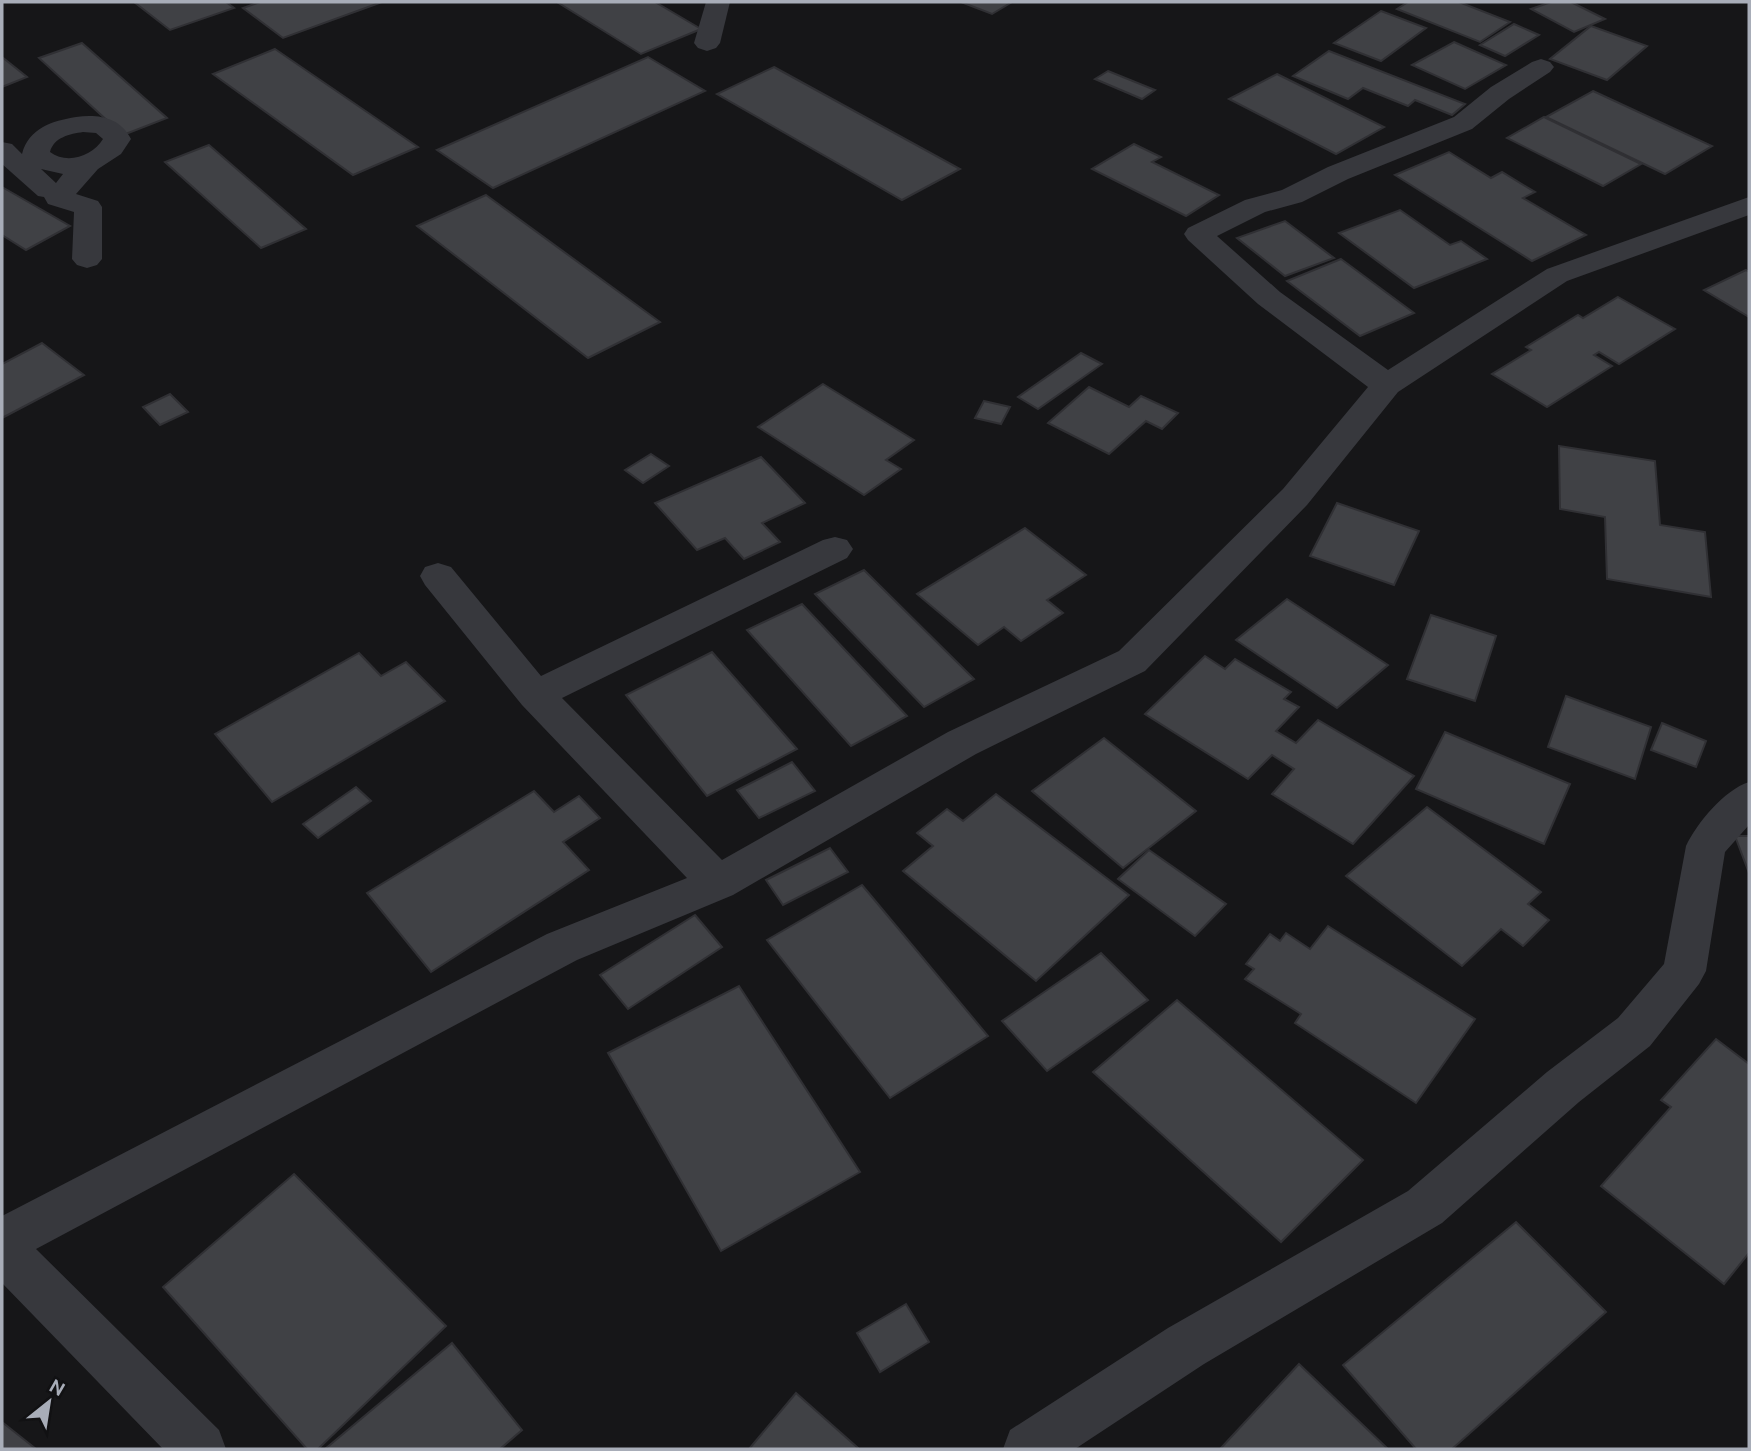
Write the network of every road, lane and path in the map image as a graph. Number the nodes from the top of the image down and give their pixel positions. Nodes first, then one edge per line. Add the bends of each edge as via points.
1 (718, 2) edge
2 (707, 43) dead end
3 (1541, 67) dead end
4 (2, 125) edge
5 (56, 131) junction
6 (2, 150) edge
7 (89, 162) junction
8 (58, 198) junction
9 (1749, 205) edge
10 (87, 259) dead end
11 (1387, 385) junction
12 (835, 549) dead end
13 (438, 576) dead end
14 (535, 695) junction
15 (1749, 798) edge
16 (718, 883) junction
17 (2, 1241) edge
18 (2, 1249) edge
19 (200, 1449) edge
20 (1029, 1449) edge

1 - 2 street
3 - 11 street via 1463,122 1292,196 1243,211 1198,234 1269,298
4 - 5 street
5 - 7 street via 37,144 39,158 60,166
5 - 7 street via 92,124 113,130 117,139 112,149
6 - 8 street
7 - 8 street
8 - 10 street via 88,207
9 - 11 street via 1557,275
11 - 16 street via 1295,497 1132,661 962,743
12 - 14 street
13 - 14 street
14 - 16 street
15 - 20 street via 1706,846 1684,971 1634,1032 1425,1207 1186,1346
16 - 17 street via 562,947
18 - 19 street

